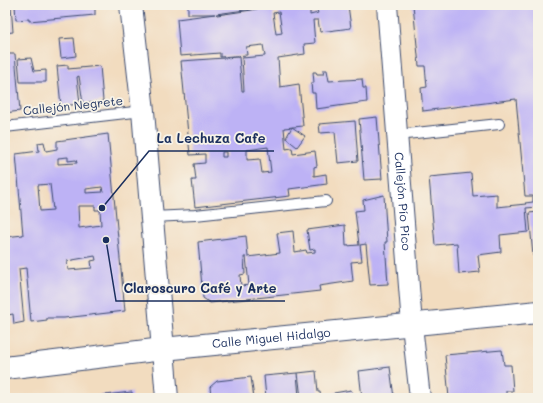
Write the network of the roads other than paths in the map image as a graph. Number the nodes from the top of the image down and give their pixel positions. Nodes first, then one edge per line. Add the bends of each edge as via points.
1 (131, 5) edge
2 (387, 5) edge
3 (143, 111) junction
4 (499, 124) dead end
5 (5, 127) edge
6 (397, 136) junction
7 (326, 201) dead end
8 (152, 218) junction
9 (538, 312) edge
10 (412, 325) junction
11 (163, 349) junction
12 (5, 368) edge
13 (168, 398) edge
14 (420, 398) edge

1 - 3 street
2 - 6 street, Callejón Pío Pico
3 - 5 lane, Callejón Negrete
3 - 8 street
4 - 6 lane
6 - 10 street, Callejón Pío Pico
7 - 8 lane
8 - 11 street
9 - 10 street, Calle Miguel Hidalgo
10 - 11 street, Calle Miguel Hidalgo
10 - 14 street, Callejón Pío Pico
11 - 12 street, Calle Miguel Hidalgo
11 - 13 street

